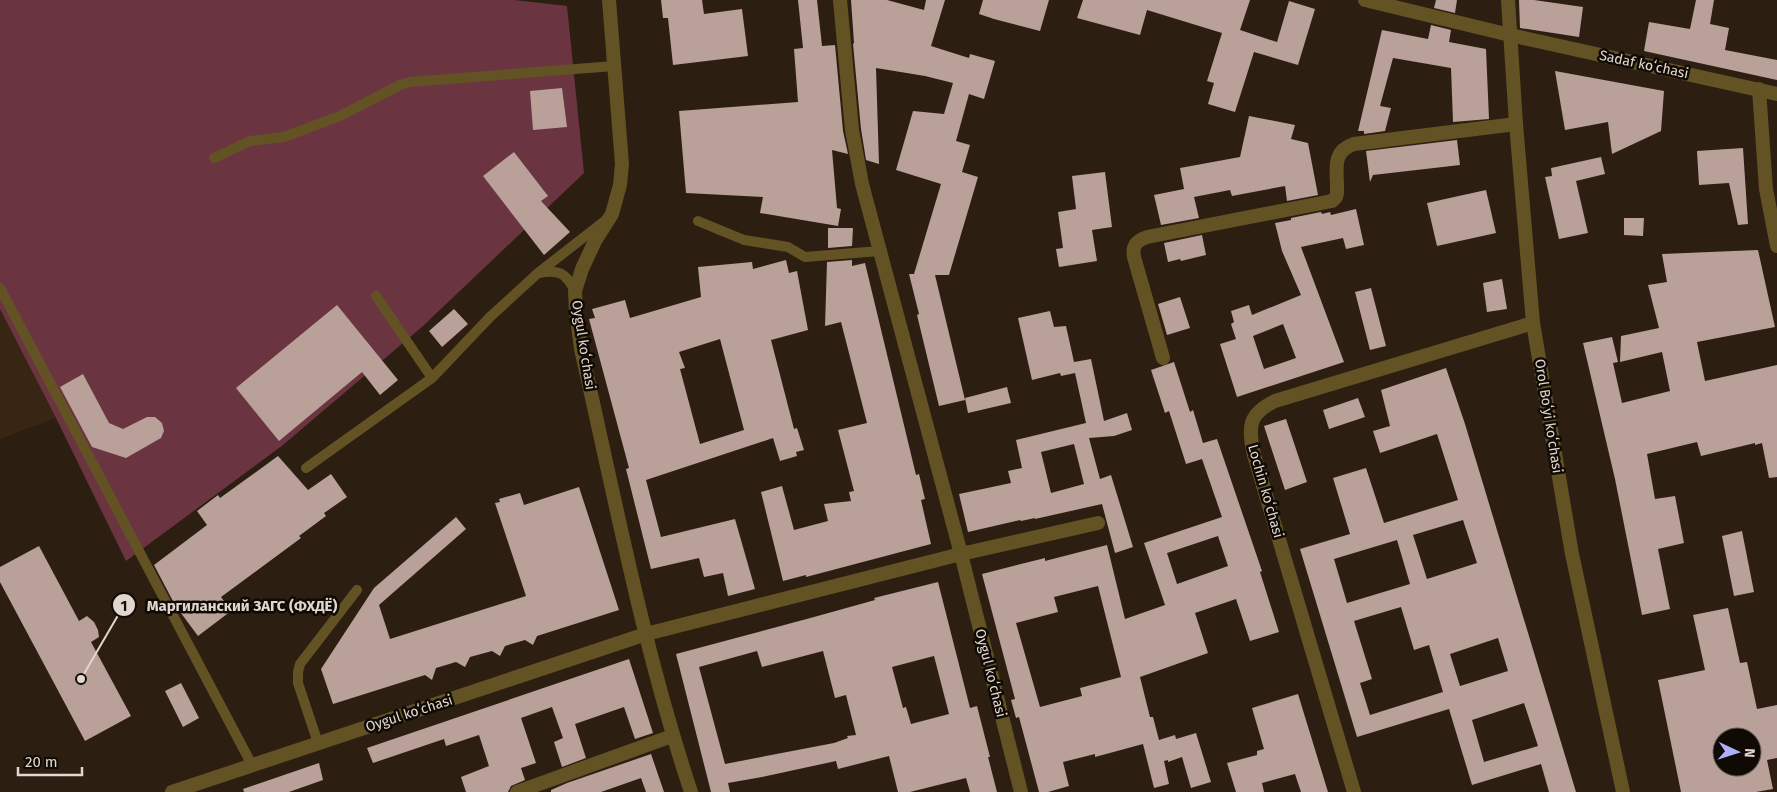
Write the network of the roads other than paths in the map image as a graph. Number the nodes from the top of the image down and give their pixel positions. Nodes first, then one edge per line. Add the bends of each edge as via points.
1 (609, 0) edge
2 (840, 0) edge
3 (1365, 0) edge
4 (1508, 0) edge
5 (1510, 35) junction
6 (614, 66) junction
7 (1759, 89) junction
8 (1777, 94) edge
9 (1516, 124) junction
10 (214, 158) dead end
11 (612, 214) junction
12 (698, 221) dead end
13 (1777, 246) edge
14 (880, 251) junction
15 (538, 273) junction
16 (0, 288) edge
17 (576, 291) junction
18 (376, 296) dead end
19 (1533, 323) junction
20 (1164, 358) dead end
21 (432, 378) junction
22 (306, 468) dead end
23 (1098, 522) dead end
24 (962, 554) junction
25 (357, 590) dead end
26 (646, 634) junction
27 (672, 736) junction
28 (318, 743) junction
29 (252, 765) junction
30 (172, 792) edge
31 (517, 792) edge
32 (691, 792) edge
33 (1021, 792) edge
34 (1354, 792) edge
35 (1623, 792) edge

1 - 6 street, Oygul koʻchasi
2 - 14 street, Oygul koʻchasi via 852,130
3 - 5 street
4 - 5 street, Orol Boʻyi koʻchasi
5 - 7 street, Sadaf koʻchasi
5 - 9 street, Orol Boʻyi koʻchasi
6 - 10 lane via 410,82 340,116 284,137 250,141
6 - 11 street, Oygul koʻchasi via 622,164
7 - 8 street, Sadaf koʻchasi
7 - 13 street via 1766,189
9 - 19 street, Orol Boʻyi koʻchasi
9 - 20 street via 1354,144 1339,153 1338,193 1332,201 1147,237 1136,242 1134,258
11 - 15 lane
11 - 17 street, Oygul koʻchasi via 595,241
12 - 14 lane via 744,240 788,247 805,257
14 - 24 street, Oygul koʻchasi
15 - 17 lane via 560,272
15 - 21 lane via 490,316
16 - 29 lane
17 - 26 street, Oygul koʻchasi via 581,350
18 - 21 lane
19 - 34 street, Lochin koʻchasi via 1275,402 1253,417 1250,429 1254,455
19 - 35 street, Orol Boʻyi koʻchasi via 1572,554
21 - 22 lane
23 - 24 street
24 - 26 street, Oygul koʻchasi
24 - 33 street, Oygul koʻchasi
25 - 28 lane via 300,664 298,683
26 - 27 street, Oygul koʻchasi
26 - 28 street, Oygul koʻchasi
27 - 31 street
27 - 32 street, Oygul koʻchasi
28 - 29 street, Oygul koʻchasi
29 - 30 street, Oygul koʻchasi

